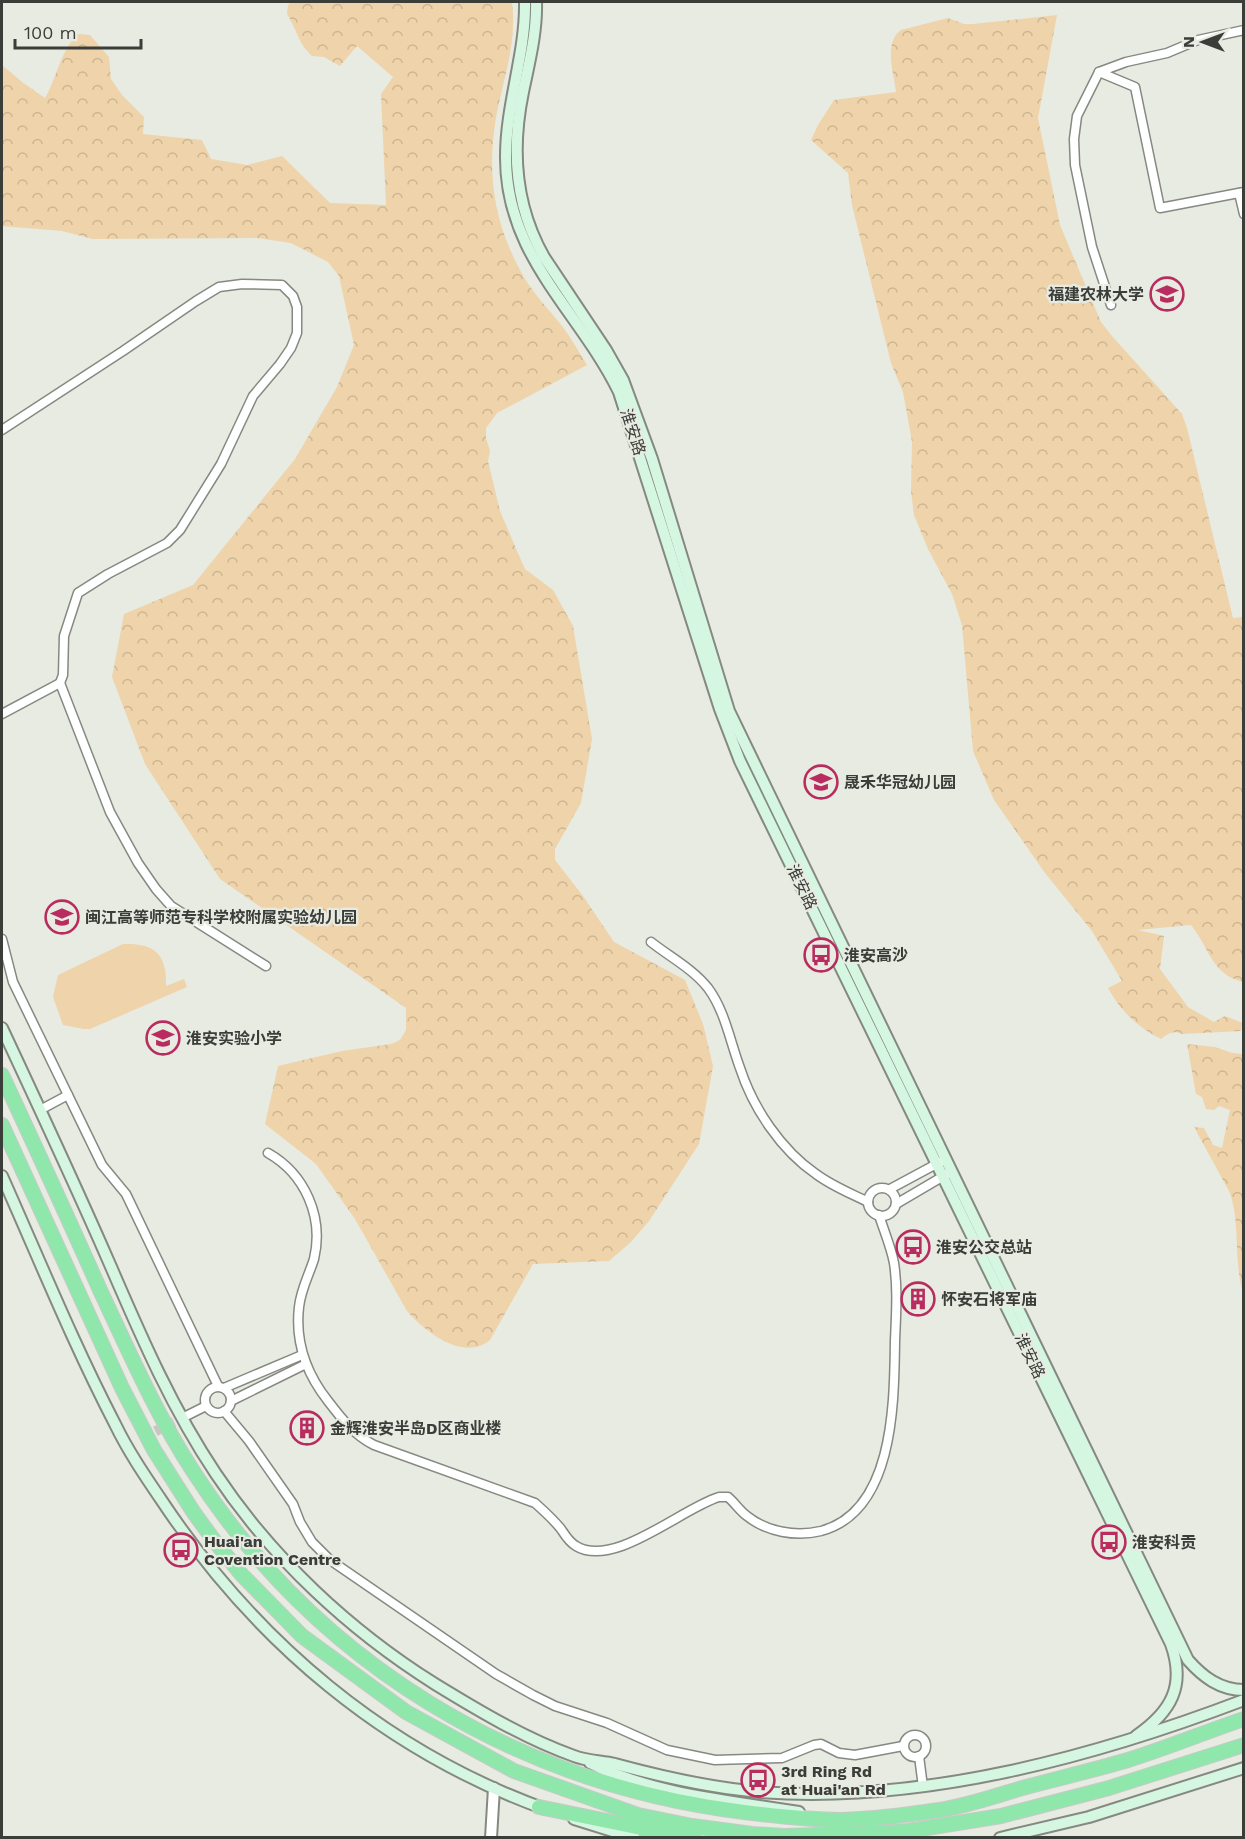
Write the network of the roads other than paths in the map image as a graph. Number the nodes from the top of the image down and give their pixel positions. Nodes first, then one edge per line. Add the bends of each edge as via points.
1 (525, 2) edge
2 (536, 2) edge
3 (1244, 30) edge
4 (1099, 72) junction
5 (1241, 193) edge
6 (1244, 214) edge
7 (1111, 305) dead end
8 (2, 430) edge
9 (60, 683) junction
10 (2, 714) edge
11 (2, 939) edge
12 (651, 942) dead end
13 (266, 966) dead end
14 (2, 1028) edge
15 (2, 1075) edge
16 (68, 1095) junction
17 (40, 1110) junction
18 (2, 1125) edge
19 (268, 1153) dead end
20 (941, 1162) junction
21 (948, 1174) junction
22 (2, 1176) edge
23 (890, 1189) junction
24 (868, 1202) junction
25 (896, 1204) junction
26 (879, 1215) junction
27 (302, 1355) junction
28 (306, 1364) junction
29 (221, 1387) junction
30 (231, 1401) junction
31 (206, 1406) junction
32 (224, 1411) junction
33 (178, 1420) junction
34 (142, 1438) tunnel mouth
35 (128, 1446) junction
36 (1244, 1690) edge
37 (1244, 1700) edge
38 (1244, 1719) edge
39 (1136, 1736) junction
40 (1244, 1745) edge
41 (903, 1746) junction
42 (919, 1756) junction
43 (578, 1758) junction
44 (1244, 1768) edge
45 (923, 1787) junction
46 (494, 1788) junction
47 (539, 1807) junction
48 (843, 1820) junction
49 (784, 1836) junction
50 (491, 1838) edge
51 (635, 1838) edge
52 (742, 1838) edge
53 (761, 1838) edge
54 (1000, 1838) edge

1 - 20 main road, 淮安路 via 506,158 508,188 520,231 545,280 599,356 619,392 740,761
2 - 20 main road, 淮安路 via 516,150 517,177 528,225 544,257 623,380 652,459 729,711
3 - 4 street via 1198,40
4 - 5 street via 1135,87 1160,208
4 - 7 street via 1077,116 1075,165 1092,247
5 - 6 street
8 - 9 street via 219,287 282,285 293,296 297,333 291,348 253,396 221,464 180,530 167,543 78,593 64,636
9 - 10 street
9 - 13 street via 110,812 156,889 171,906
11 - 16 street via 13,982
12 - 24 street via 690,970 708,989 722,1015 743,1078 781,1142 816,1174
14 - 17 main road
15 - 48 highway via 139,1373 176,1444 240,1535 332,1633 424,1701 475,1731 558,1767 627,1790 706,1808
16 - 17 street
16 - 29 street via 102,1165 126,1194
17 - 33 main road
18 - 49 highway via 154,1450 216,1543 302,1636 406,1712 514,1772 638,1815 692,1826
19 - 27 street via 298,1179 315,1215 317,1243 299,1307
20 - 21 main road, 淮安路
20 - 23 street
21 - 25 street
21 - 36 main road, 淮安路 via 1188,1660 1221,1686
21 - 39 main road, 淮安路 via 1174,1654 1174,1695 1155,1723
22 - 35 main road via 76,1344
23 - 24 street via 875,1190
23 - 25 street
24 - 26 street
25 - 26 street via 892,1212
26 - 28 street via 893,1257 896,1283 890,1434 881,1468 860,1504 836,1526 815,1532 794,1534 757,1522 722,1496 626,1544 586,1552 571,1543 535,1503 389,1451 357,1435 324,1396
27 - 28 street
27 - 29 street
28 - 30 street
29 - 30 street via 229,1393
29 - 31 street via 209,1389
30 - 32 street
31 - 32 street via 216,1413
31 - 33 street
32 - 41 street via 293,1504 312,1542 330,1560 496,1674 555,1706 607,1723 668,1750 715,1760 782,1758 821,1744 855,1755
33 - 43 main road via 244,1513 347,1620 448,1692 530,1737
34 - 35 main road
35 - 46 main road via 204,1560 270,1634 379,1724 435,1759
37 - 39 main road
38 - 48 highway via 1128,1760 944,1809
39 - 45 main road via 1009,1771
40 - 49 highway via 1109,1788 1001,1816 908,1831
41 - 42 street via 908,1755
41 - 42 street via 911,1735 922,1737 926,1747
42 - 45 street
43 - 45 main road via 692,1783 764,1792
43 - 48 main road via 665,1789
44 - 54 main road via 1089,1817
46 - 47 main road
46 - 50 street
47 - 51 main road
47 - 52 highway via 651,1830
49 - 53 highway

